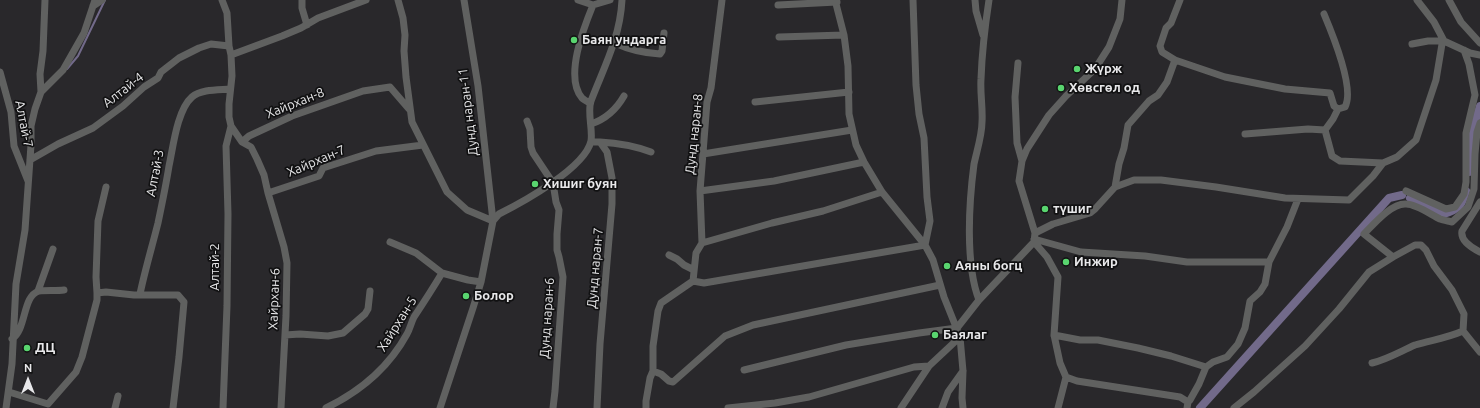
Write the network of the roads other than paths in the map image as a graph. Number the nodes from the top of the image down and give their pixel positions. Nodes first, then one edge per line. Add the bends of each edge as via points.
1 (45, 0) edge
2 (102, 0) edge
3 (222, 0) edge
4 (302, 0) edge
5 (366, 0) edge
6 (398, 0) edge
7 (464, 0) edge
8 (578, 0) edge
9 (610, 0) edge
10 (622, 0) edge
11 (722, 0) edge
12 (913, 0) edge
13 (975, 0) edge
14 (989, 0) edge
15 (1122, 0) edge
16 (1180, 0) edge
17 (1417, 0) edge
18 (1448, 0) edge
19 (836, 1) edge
20 (94, 3) edge
21 (593, 5) junction
22 (778, 5) dead end
23 (1324, 14) dead end
24 (307, 25) junction
25 (664, 33) dead end
26 (844, 35) junction
27 (779, 37) dead end
28 (984, 37) junction
29 (1444, 41) junction
30 (615, 43) junction
31 (1480, 43) edge
32 (1412, 44) dead end
33 (229, 46) junction
34 (1464, 50) junction
35 (231, 55) junction
36 (1480, 55) edge
37 (1175, 60) junction
38 (1018, 63) dead end
39 (0, 72) edge
40 (230, 89) junction
41 (41, 92) junction
42 (849, 92) junction
43 (624, 96) dead end
44 (756, 102) dead end
45 (590, 103) junction
46 (409, 109) junction
47 (1338, 109) junction
48 (527, 121) dead end
49 (1480, 123) edge
50 (592, 124) junction
51 (231, 126) junction
52 (852, 130) junction
53 (1325, 130) junction
54 (1245, 134) dead end
55 (242, 142) junction
56 (591, 142) junction
57 (600, 142) junction
58 (423, 144) junction
59 (651, 152) dead end
60 (703, 154) junction
61 (30, 160) junction
62 (1022, 160) junction
63 (864, 162) junction
64 (1383, 163) junction
65 (553, 182) junction
66 (29, 183) junction
67 (1115, 186) junction
68 (106, 187) dead end
69 (700, 191) junction
70 (1406, 191) dead end
71 (882, 192) junction
72 (268, 193) junction
73 (1298, 199) junction
74 (1480, 202) edge
75 (493, 221) junction
76 (1035, 238) junction
77 (390, 242) dead end
78 (702, 243) junction
79 (925, 245) junction
80 (53, 249) dead end
81 (1480, 252) edge
82 (669, 255) dead end
83 (1393, 257) junction
84 (1269, 262) junction
85 (694, 270) junction
86 (442, 272) junction
87 (693, 281) junction
88 (481, 282) junction
89 (940, 285) junction
90 (64, 290) dead end
91 (370, 291) dead end
92 (38, 292) junction
93 (97, 293) junction
94 (140, 294) junction
95 (979, 300) junction
96 (957, 328) junction
97 (1463, 331) junction
98 (285, 335) junction
99 (1054, 335) junction
100 (960, 337) junction
101 (12, 339) junction
102 (1480, 352) edge
103 (1372, 363) dead end
104 (929, 366) junction
105 (1206, 367) junction
106 (744, 370) dead end
107 (653, 371) junction
108 (963, 371) junction
109 (1066, 377) junction
110 (9, 392) junction
111 (118, 396) dead end
112 (1187, 405) edge
113 (441, 406) edge
114 (6, 408) edge
115 (115, 408) edge
116 (173, 408) edge
117 (223, 408) edge
118 (281, 408) edge
119 (326, 408) edge
120 (433, 408) edge
121 (553, 408) edge
122 (597, 408) edge
123 (646, 408) edge
124 (728, 408) edge
125 (901, 408) edge
126 (942, 408) edge
127 (963, 408) edge
128 (1058, 408) edge
129 (1234, 408) edge

1 - 41 street, Алтай-7
2 - 20 street, Алтай-7
3 - 33 street
4 - 24 street
5 - 24 street via 318,18
6 - 46 street via 405,35
7 - 75 street, Дунд наран-11 via 478,86
8 - 21 street
9 - 21 street
10 - 30 street
11 - 60 street, Дунд наран-8 via 707,102
12 - 79 street via 918,114 924,138 926,197 930,221
13 - 28 street
14 - 28 street
15 - 62 street via 1120,19 1109,47 1095,69 1049,115
16 - 37 street via 1160,46 1162,52
17 - 29 street via 1434,22
18 - 31 street via 1461,22
19 - 22 street
19 - 26 street
20 - 41 street, Алтай-7 via 84,33 63,70
21 - 45 street via 581,37 575,71 576,86 582,98
23 - 47 street via 1336,43 1346,85 1347,103 1345,107
24 - 35 street
25 - 30 street via 660,54 642,53
26 - 27 street
26 - 42 street
28 - 95 street via 982,123 969,214 971,270
29 - 32 street
29 - 34 street
29 - 64 street via 1436,80 1416,140 1397,157
30 - 45 street
33 - 35 street
33 - 61 street, Алтай-4 via 212,44 179,58 124,106 93,128
34 - 36 street
34 - 70 street via 1475,95 1466,133 1464,194 1455,207 1446,209
35 - 40 street
37 - 47 street via 1225,77 1284,89 1330,93 1334,106
37 - 67 street via 1167,82 1128,125
38 - 62 street via 1015,97 1017,143
39 - 66 street, Алтай-7 via 11,112 14,146
40 - 51 street via 228,104
40 - 94 street, Алтай-3 via 208,91 192,97 181,115
41 - 61 street, Алтай-7 via 31,126
42 - 44 street
42 - 52 street
43 - 50 street via 615,109 602,120
45 - 50 street
46 - 55 street, Хайрхан-8 via 390,87 363,91 292,116 249,136
46 - 58 street via 412,122
47 - 53 street
48 - 65 street via 533,153
49 - 83 street via 1475,154 1474,189 1468,207 1452,222 1406,204 1397,206 1377,220 1364,234
50 - 56 street
51 - 55 street
51 - 117 street, Алтай-2 via 226,146 227,306
52 - 60 street
52 - 63 street
53 - 54 street
53 - 64 street via 1332,156 1340,161
55 - 72 street via 251,147 264,175
56 - 57 street
56 - 65 street via 583,155
57 - 59 street via 638,147
57 - 122 street, Дунд наран-7 via 606,152 612,178 612,204
58 - 72 street, Хайрхан-7 via 360,155 323,168 319,176
58 - 75 street via 447,192 467,210
60 - 69 street, Дунд наран-8
61 - 66 street, Алтай-7
62 - 76 street via 1019,181
63 - 69 street via 774,181
63 - 71 street
64 - 73 street via 1349,200
65 - 75 street via 499,214
65 - 121 street, Дунд наран-6 via 559,210 557,250 563,277
66 - 101 street
67 - 73 street via 1134,180 1161,180
67 - 76 street via 1090,213 1053,224
68 - 93 street via 98,220
69 - 78 street, Дунд наран-8
71 - 78 street via 823,211
71 - 79 street
72 - 98 street, Хайрхан-6 via 287,263
73 - 84 street
74 - 81 street via 1461,235 1463,240
75 - 88 street
76 - 84 street via 1082,252 1187,262
76 - 95 street
76 - 99 street via 1058,277
77 - 86 street via 416,253
78 - 85 street, Дунд наран-8 via 696,253
79 - 87 street via 704,283
79 - 89 street via 933,260
80 - 92 street
82 - 85 street
83 - 97 street via 1415,245 1421,245 1426,250 1464,314
83 - 129 street via 1369,272 1305,346
84 - 105 street via 1265,284 1250,301 1245,328 1238,344 1227,357
85 - 87 street, Дунд наран-8
86 - 88 street
86 - 119 street, Хайрхан-5 via 414,318 408,334 385,365 359,388
87 - 107 street via 661,303 653,346
88 - 113 street
89 - 96 street
89 - 107 street via 753,325 725,336 673,382
90 - 92 street
91 - 98 street via 365,314 343,333 328,336
92 - 101 street via 29,300 21,328
93 - 94 street
93 - 110 street via 76,372 53,400 48,404
94 - 116 street via 178,295 184,302
95 - 96 street
96 - 100 street
96 - 106 street via 846,345
97 - 102 street
97 - 103 street
98 - 118 street, Хайрхан-6
99 - 105 street via 1138,348
99 - 109 street
100 - 104 street
100 - 108 street
101 - 110 street
104 - 124 street via 914,367 776,404
104 - 125 street
105 - 112 street
107 - 123 street
108 - 126 street via 948,392
108 - 127 street
109 - 112 street via 1077,381 1180,396
109 - 128 street
110 - 114 street
111 - 115 street
113 - 120 street

